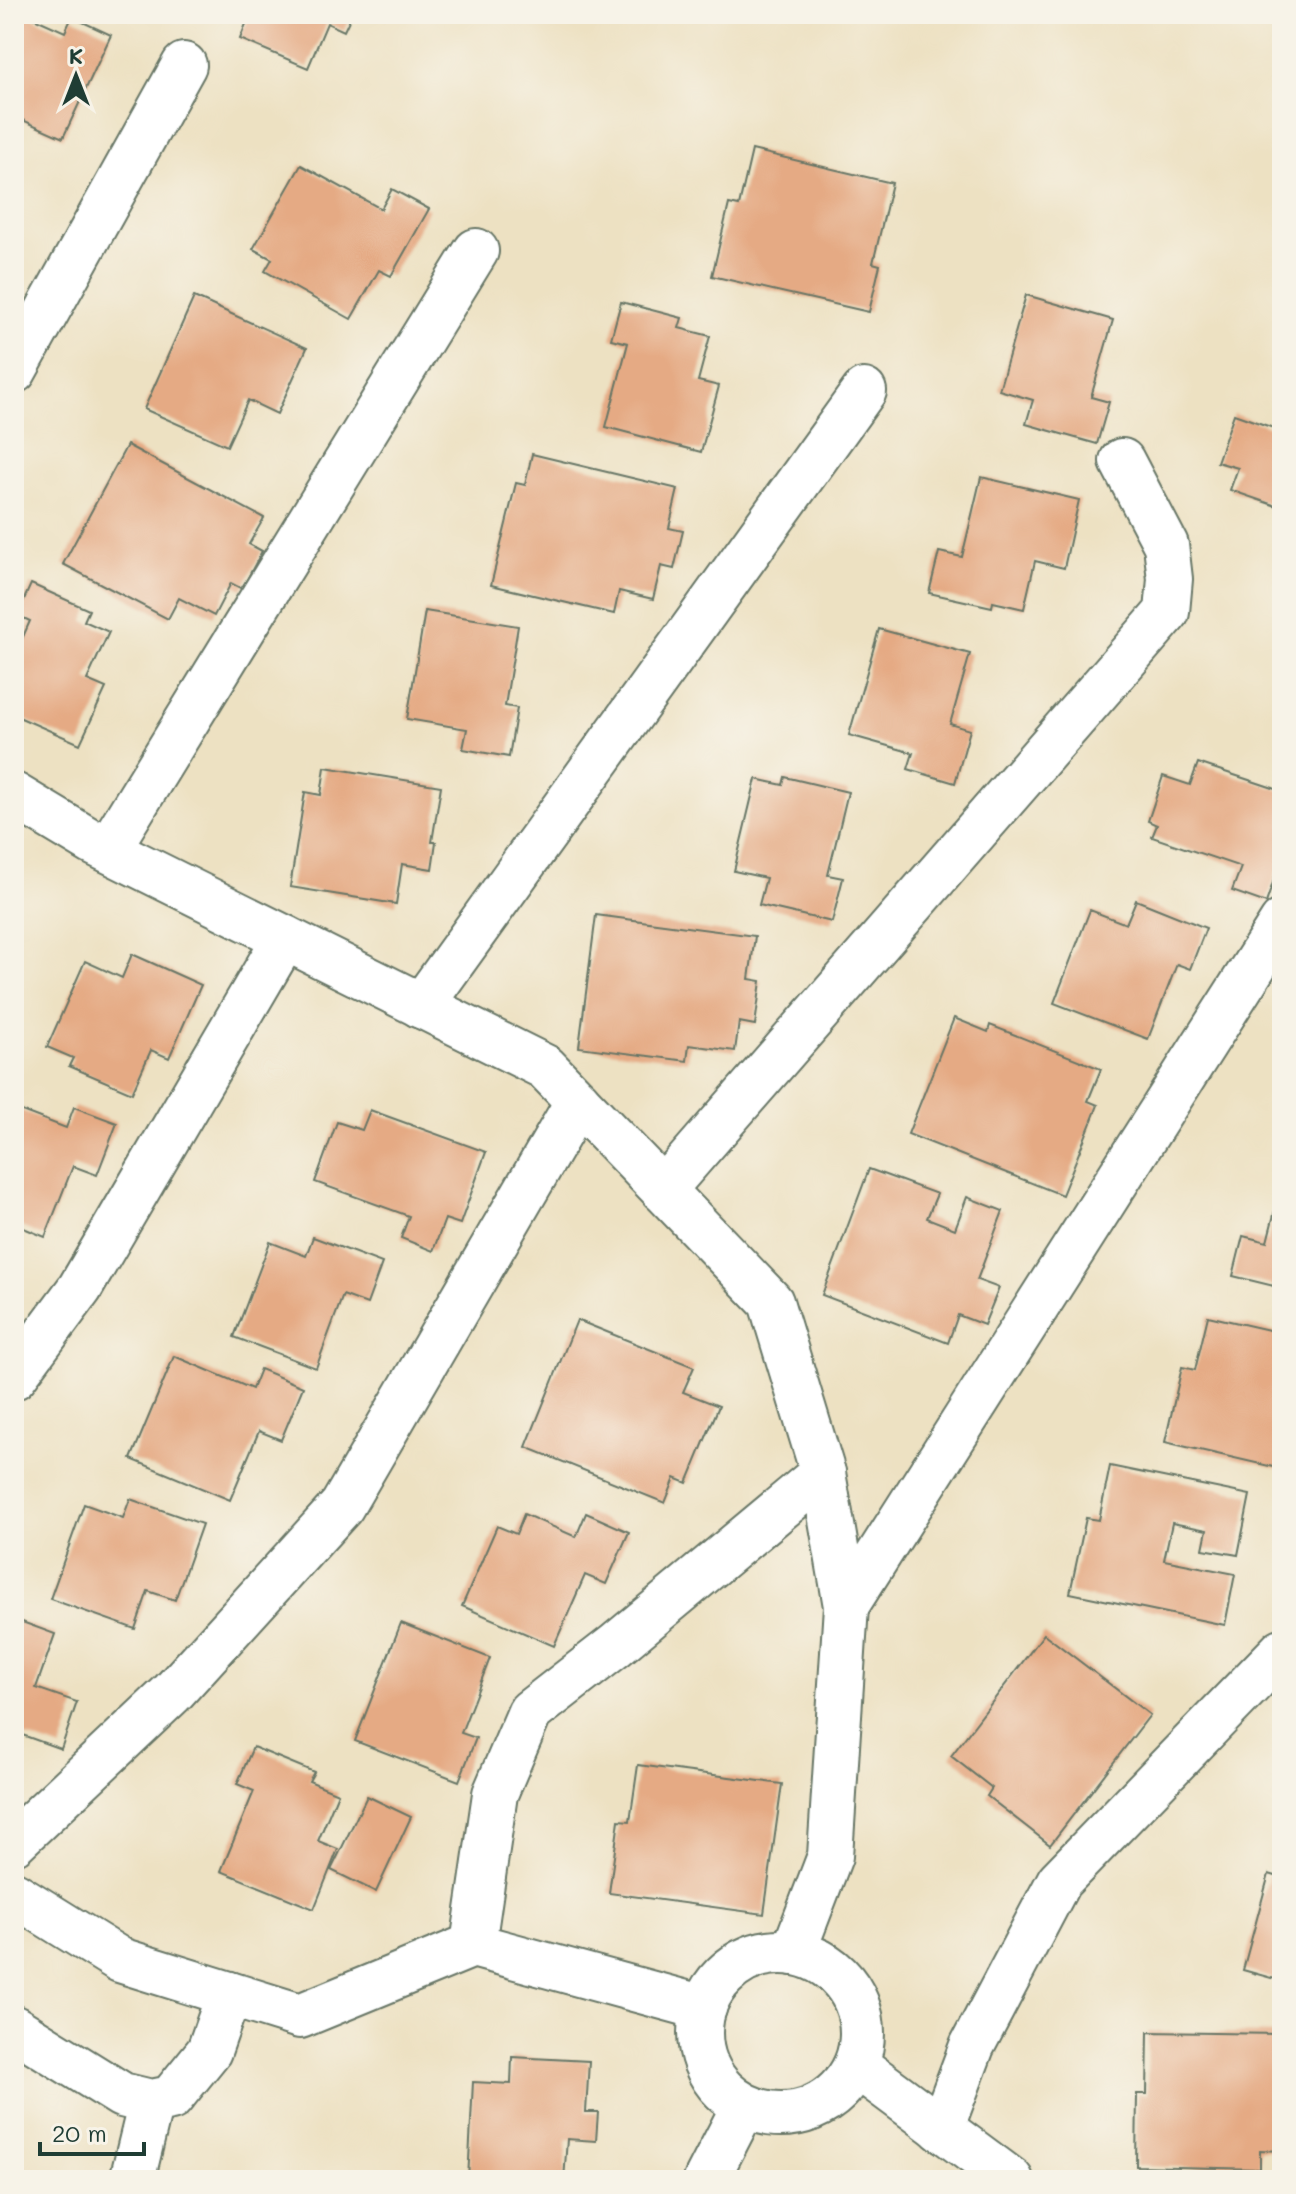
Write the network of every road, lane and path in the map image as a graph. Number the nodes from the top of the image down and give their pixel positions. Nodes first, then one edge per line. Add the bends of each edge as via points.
1 (184, 65) dead end
2 (476, 251) dead end
3 (14, 371) edge
4 (864, 391) dead end
5 (1122, 461) dead end
6 (19, 807) edge
7 (108, 849) junction
8 (1282, 922) edge
9 (285, 938) junction
10 (421, 1006) junction
11 (578, 1101) junction
12 (663, 1190) junction
13 (14, 1377) edge
14 (823, 1473) junction
15 (846, 1606) junction
16 (1282, 1651) edge
17 (14, 1842) edge
18 (14, 1894) edge
19 (473, 1945) junction
20 (793, 1953) junction
21 (229, 1994) junction
22 (704, 2008) junction
23 (14, 2028) edge
24 (856, 2065) junction
25 (151, 2102) junction
26 (744, 2106) junction
27 (941, 2129) junction
28 (132, 2180) edge
29 (706, 2180) edge
30 (1011, 2180) edge

1 - 3 street
2 - 7 street
4 - 10 street
5 - 12 street via 1166,545 1167,612
6 - 7 street
7 - 9 street
8 - 15 street
9 - 10 street
9 - 13 street via 80,1288
10 - 11 street via 545,1067
11 - 12 street
11 - 17 street via 342,1506 172,1693
12 - 14 street via 771,1302
14 - 15 street
14 - 19 street via 530,1712 495,1794
15 - 20 street via 830,1856
16 - 27 street via 1059,1881 972,2046
18 - 21 street via 120,1960
19 - 21 street via 300,2016
19 - 22 street
20 - 22 street via 743,1961 721,1979
20 - 24 street via 820,1962 842,1979 857,2003 863,2031
21 - 25 street via 209,2051 171,2098
22 - 26 street via 700,2036 705,2064 722,2089
23 - 25 street via 122,2095
24 - 26 street via 841,2088 819,2105 792,2114
24 - 27 street
25 - 28 street
26 - 29 street
27 - 30 street

